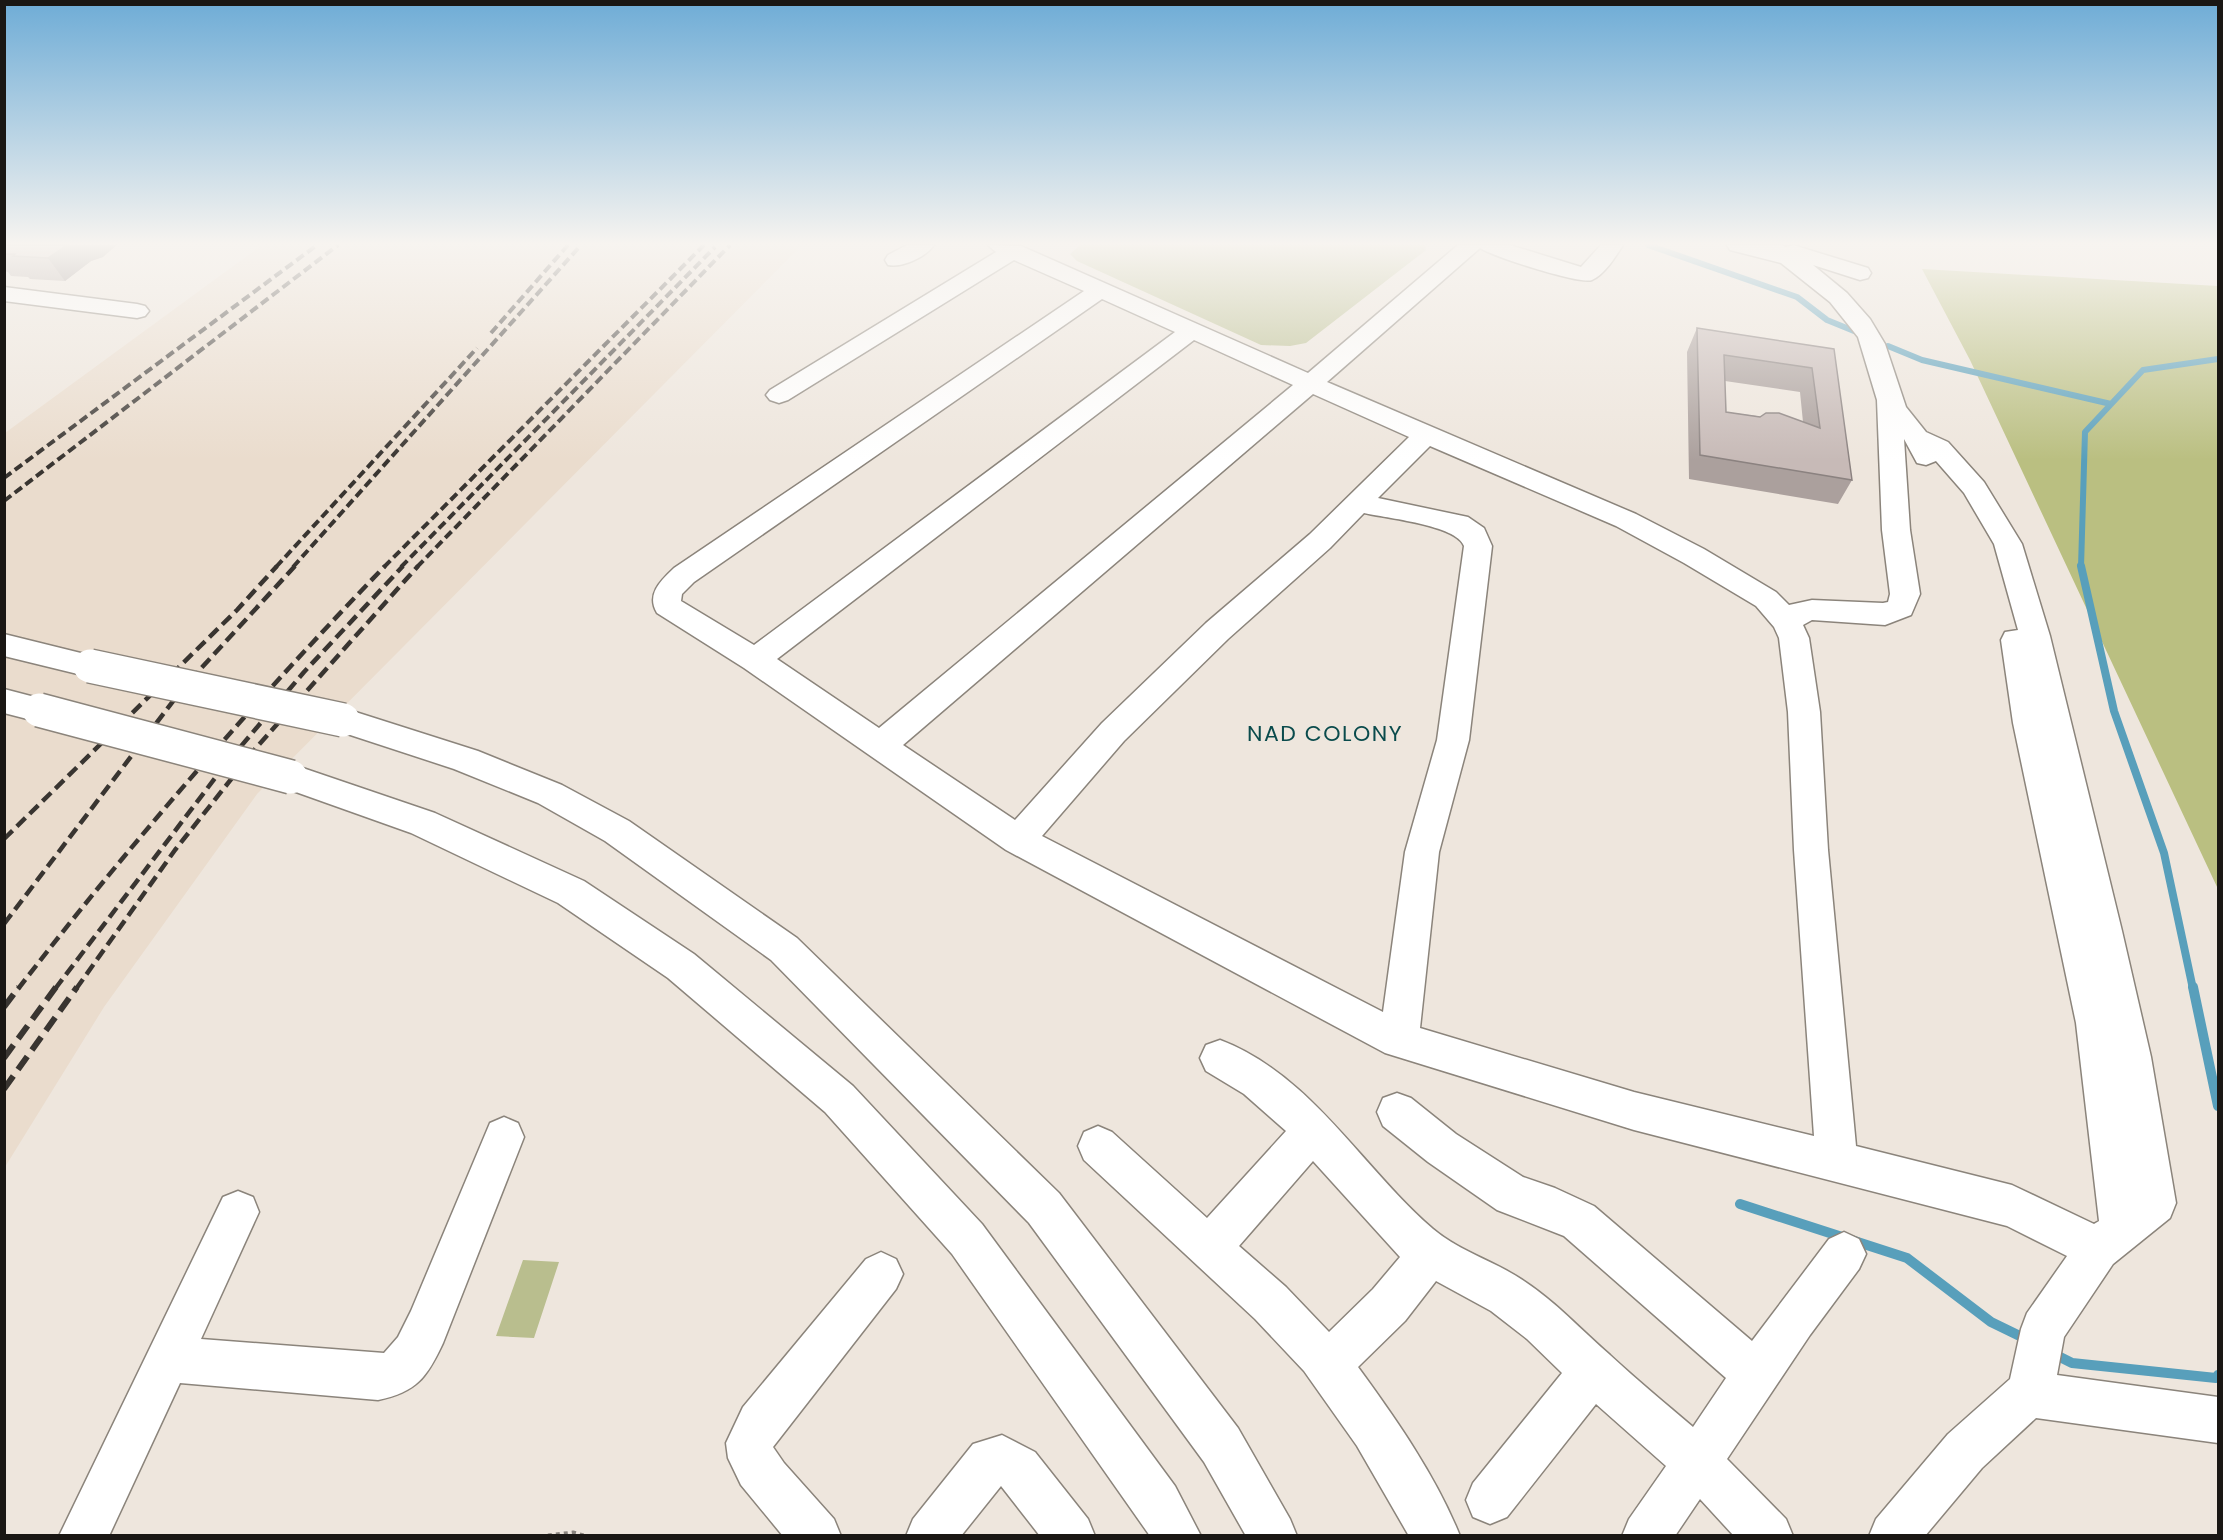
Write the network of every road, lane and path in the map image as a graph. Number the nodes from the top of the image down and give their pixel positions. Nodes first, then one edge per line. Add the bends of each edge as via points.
1 (912, 317) edge
2 (1061, 317) edge
3 (1158, 317) edge
4 (1388, 317) edge
5 (1853, 317) edge
6 (1863, 317) edge
7 (1863, 327) junction
8 (1191, 331) junction
9 (1311, 383) junction
10 (779, 395) dead end
11 (1889, 401) junction
12 (1426, 435) junction
13 (1357, 503) junction
14 (1787, 622) junction
15 (4, 645) edge
16 (755, 660) junction
17 (4, 701) edge
18 (880, 746) junction
19 (1018, 840) junction
20 (1399, 1040) junction
21 (1220, 1058) dead end
22 (1397, 1112) dead end
23 (1314, 1131) junction
24 (504, 1137) dead end
25 (1098, 1146) dead end
26 (1838, 1162) junction
27 (238, 1212) dead end
28 (2110, 1239) junction
29 (1209, 1247) junction
30 (1430, 1254) junction
31 (1844, 1254) dead end
32 (881, 1274) dead end
33 (166, 1362) junction
34 (2036, 1363) junction
35 (1327, 1365) junction
36 (1593, 1371) junction
37 (1756, 1374) junction
38 (2218, 1419) edge
39 (1697, 1462) junction
40 (1490, 1500) dead end
41 (83, 1536) edge
42 (548, 1536) edge
43 (584, 1536) edge
44 (817, 1536) edge
45 (930, 1536) edge
46 (1071, 1536) edge
47 (1177, 1536) edge
48 (1273, 1536) edge
49 (1436, 1536) edge
50 (1646, 1536) edge
51 (1769, 1536) edge
52 (1893, 1536) edge

1 - 10 street
2 - 16 street via 670,588 668,606
3 - 8 street
4 - 9 street
5 - 7 street
6 - 7 street
7 - 11 street via 1870,337
8 - 9 street
8 - 16 street
9 - 12 street
9 - 18 street
11 - 14 street via 1896,530 1905,594 1901,608 1885,614 1812,610
11 - 28 street via 1916,436 1939,448 1994,517 2008,544 2035,636 2129,1045 2155,1203
12 - 13 street
12 - 14 street via 1626,520 1766,599
13 - 19 street via 1320,542 1217,631 1113,732
13 - 20 street via 1458,524 1473,535 1478,546 1453,740 1422,852
14 - 26 street via 1794,639 1804,712 1811,850
15 - 48 street, bridge via 343,720 466,760 550,794 617,831 784,949 1044,1208 1221,1445
16 - 18 street
17 - 47 street, bridge via 291,777 423,823 571,892 681,966 839,1099 967,1239 1158,1503
18 - 19 street
19 - 20 street
20 - 26 street via 1634,1111
21 - 23 street via 1258,1081
22 - 37 street via 1442,1148 1512,1194 1579,1221
23 - 29 street
23 - 30 street
24 - 33 street via 427,1327 412,1357 396,1374 378,1377
25 - 29 street
26 - 28 street via 2012,1206
27 - 33 street
28 - 34 street
29 - 35 street via 1300,1332
30 - 35 street via 1389,1305
30 - 36 street via 1506,1295 1543,1323
31 - 37 street
32 - 44 street via 760,1424 748,1449 757,1468
33 - 41 street
34 - 38 street
34 - 52 street
35 - 49 street via 1391,1455
36 - 39 street
36 - 40 street
37 - 39 street
39 - 50 street
39 - 51 street
42 - 43 path
45 - 46 street via 990,1461 1002,1459 1018,1469

